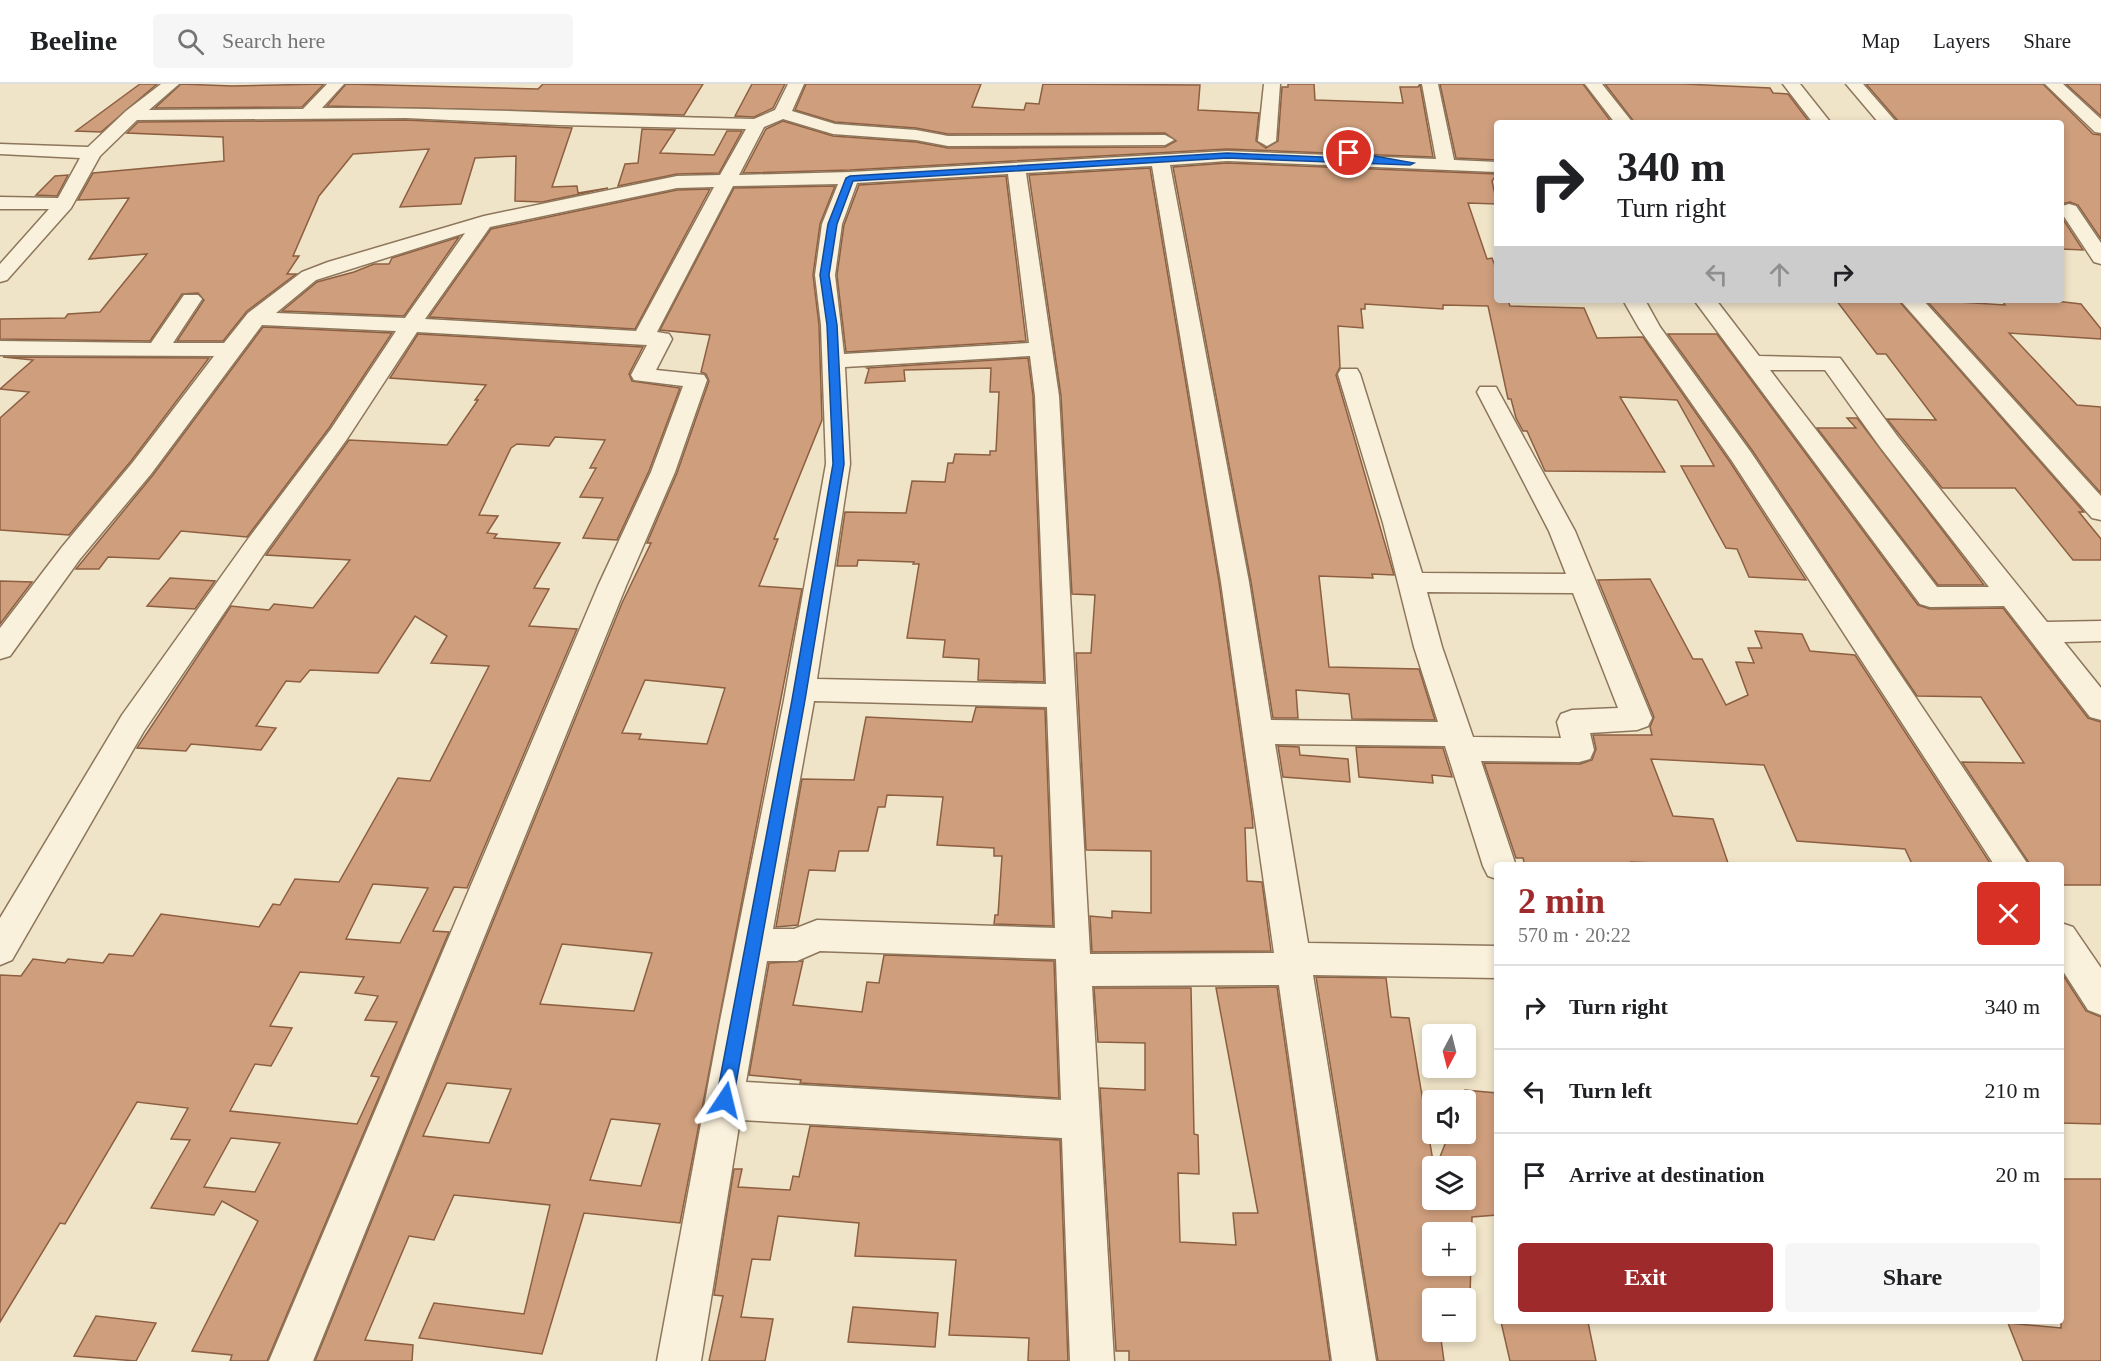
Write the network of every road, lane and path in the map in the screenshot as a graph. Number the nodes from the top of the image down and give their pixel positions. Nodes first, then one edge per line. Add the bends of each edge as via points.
1 (171, 84) edge
2 (336, 84) edge
3 (796, 84) edge
4 (1251, 84) edge
5 (1430, 84) edge
6 (1593, 84) edge
7 (1791, 84) edge
8 (1854, 84) edge
9 (1272, 85) edge
10 (2057, 88) edge
11 (2084, 93) dead end
12 (307, 114) junction
13 (782, 114) junction
14 (132, 115) junction
15 (1622, 120) edge
16 (1820, 120) edge
17 (1885, 120) edge
18 (757, 124) junction
19 (2101, 128) edge
20 (1212, 140) dead end
21 (1267, 141) junction
22 (0, 149) edge
23 (1169, 149) junction
24 (92, 153) junction
25 (1410, 163) junction
26 (1446, 164) junction
27 (1016, 167) junction
28 (1494, 167) edge
29 (850, 178) junction
30 (726, 183) junction
31 (0, 203) edge
32 (64, 204) junction
33 (2065, 209) edge
34 (2090, 212) dead end
35 (484, 222) junction
36 (2101, 258) edge
37 (0, 276) edge
38 (190, 299) dead end
39 (1636, 303) edge
40 (1707, 303) edge
41 (1914, 303) edge
42 (256, 318) junction
43 (412, 325) junction
44 (644, 338) junction
45 (0, 348) edge
46 (1040, 349) junction
47 (157, 350) junction
48 (231, 350) junction
49 (834, 361) junction
50 (1753, 363) junction
51 (1349, 374) dead end
52 (1488, 392) dead end
53 (2101, 512) edge
54 (1411, 582) junction
55 (1583, 584) junction
56 (2010, 596) junction
57 (2101, 631) edge
58 (2039, 632) junction
59 (0, 650) edge
60 (801, 690) junction
61 (1062, 696) junction
62 (2101, 709) edge
63 (1257, 732) junction
64 (1458, 742) junction
65 (1499, 862) edge
66 (2010, 862) edge
67 (2064, 942) edge
68 (753, 945) junction
69 (0, 949) edge
70 (1074, 957) junction
71 (1494, 962) edge
72 (1293, 964) junction
73 (2101, 998) edge
74 (725, 1100) junction
75 (1081, 1120) junction
76 (291, 1361) edge
77 (679, 1361) edge
78 (1092, 1361) edge
79 (1354, 1361) edge

1 - 14 street
2 - 12 street
3 - 13 street
4 - 9 street
5 - 26 street
6 - 15 street
7 - 16 street
8 - 17 street
9 - 21 street
10 - 11 street
10 - 19 street
12 - 14 street
12 - 18 street via 406,113
13 - 18 street
13 - 23 street via 833,129 948,141
14 - 24 street
18 - 30 street
20 - 21 street
21 - 25 street
22 - 24 street
23 - 25 street via 1227,156
23 - 27 street
23 - 63 street
24 - 32 street
25 - 26 street
26 - 28 street
27 - 29 street
27 - 46 street
29 - 30 street
29 - 49 street via 832,224 825,275
30 - 35 street via 658,184
30 - 44 street
31 - 32 street
32 - 37 street
33 - 34 street
33 - 36 street
35 - 42 street via 309,276
35 - 43 street
38 - 47 street
39 - 66 street
40 - 50 street
41 - 53 street
42 - 43 street
42 - 48 street
43 - 44 street
43 - 69 street via 133,723
44 - 76 street via 661,339 642,375 696,380 663,472 612,586
45 - 47 street
46 - 49 street
46 - 61 street via 1047,396
47 - 48 street
48 - 59 street
49 - 60 street via 838,464
50 - 56 street via 1832,363
50 - 56 street via 1930,597
51 - 54 street
52 - 55 street via 1562,531
54 - 55 street
54 - 64 street
55 - 64 street via 1637,718 1572,722 1579,750
56 - 58 street
57 - 58 street
58 - 62 street
60 - 61 street
60 - 68 street
61 - 70 street
63 - 64 street
63 - 72 street
64 - 65 street
67 - 73 street
68 - 70 street via 796,945 816,935
68 - 74 street
70 - 72 street
70 - 75 street
71 - 72 street
72 - 79 street
74 - 75 street
74 - 77 street
75 - 78 street

